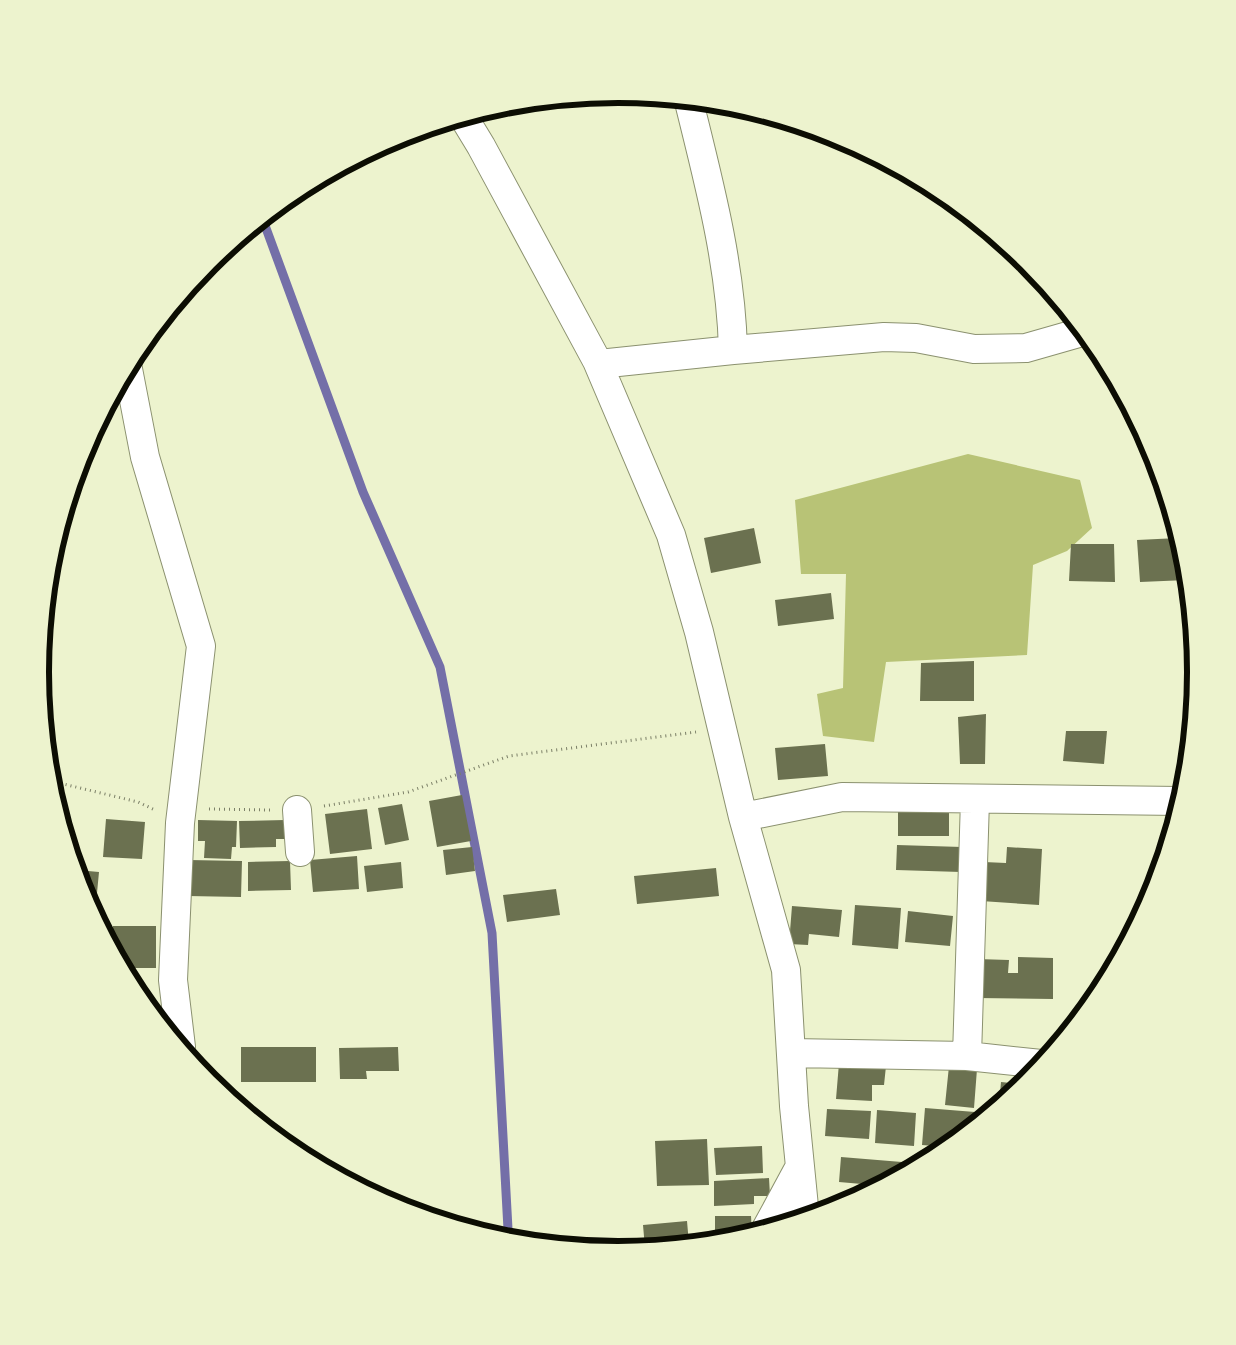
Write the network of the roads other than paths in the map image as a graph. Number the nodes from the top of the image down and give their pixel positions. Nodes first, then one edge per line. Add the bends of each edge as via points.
1 (690, 108) edge
2 (468, 124) edge
3 (1076, 334) edge
4 (733, 350) junction
5 (598, 364) junction
6 (130, 380) edge
7 (975, 800) junction
8 (1172, 801) edge
9 (297, 810) road end
10 (742, 817) junction
11 (300, 852) dead end
12 (180, 1035) edge
13 (791, 1053) junction
14 (967, 1056) junction
15 (1032, 1063) edge
16 (799, 1168) junction
17 (804, 1211) edge
18 (771, 1220) edge

1 - 4 street via 721,235
2 - 5 street
3 - 4 street via 1026,348 974,349 916,338 884,337
4 - 5 street
5 - 10 street via 671,535 699,632
6 - 12 street via 145,457 201,646 180,816 173,980
7 - 8 street
7 - 10 street via 842,797
7 - 14 street
9 - 11 street
10 - 13 street via 786,970
13 - 14 street
13 - 16 street
14 - 15 street
16 - 17 street
16 - 18 street

